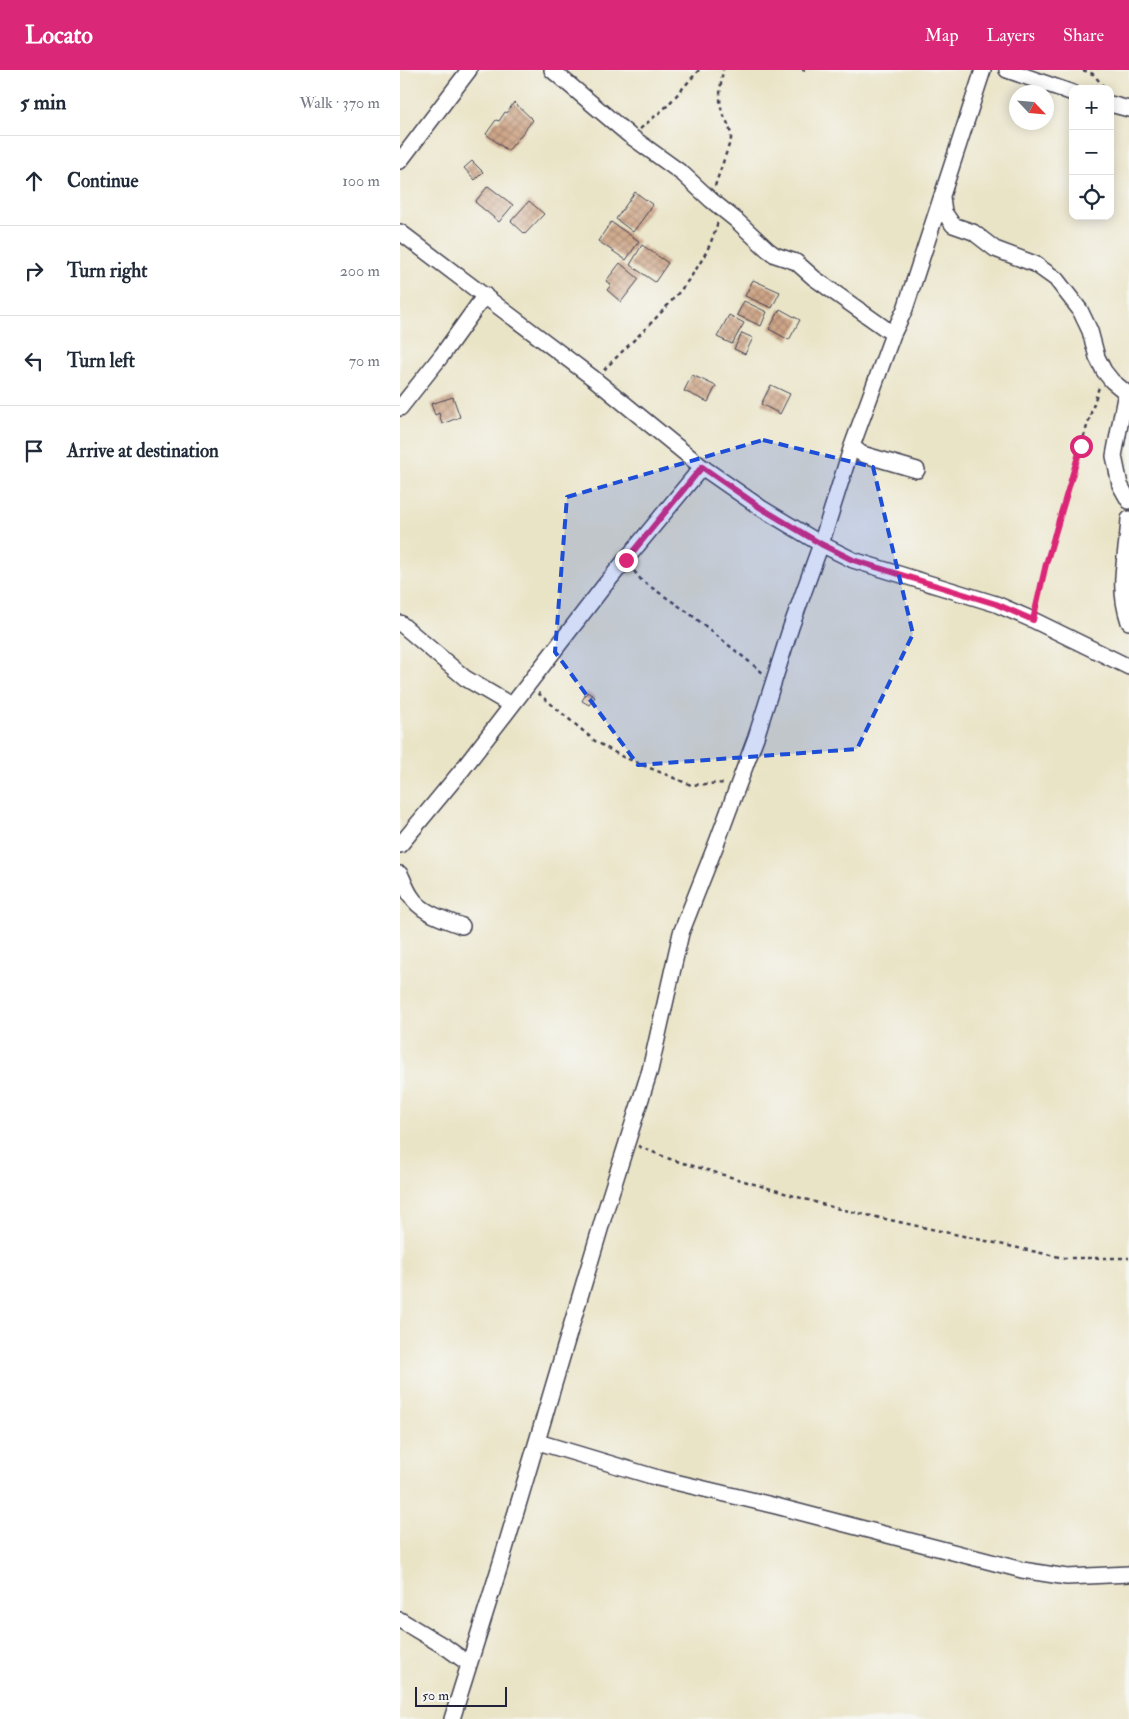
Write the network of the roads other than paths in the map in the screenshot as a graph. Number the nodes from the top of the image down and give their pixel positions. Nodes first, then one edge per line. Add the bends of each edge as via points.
1 (469, 70) edge
2 (552, 70) edge
3 (983, 70) edge
4 (1007, 70) edge
5 (1069, 92) edge
6 (1114, 105) edge
7 (1129, 108) edge
8 (400, 160) edge
9 (942, 195) junction
10 (400, 232) edge
11 (485, 296) junction
12 (893, 334) junction
13 (1127, 394) edge
14 (400, 408) edge
15 (852, 446) junction
16 (702, 467) junction
17 (917, 470) dead end
18 (1129, 501) edge
19 (1129, 520) edge
20 (821, 544) junction
21 (400, 622) edge
22 (1129, 622) edge
23 (1129, 667) edge
24 (511, 705) junction
25 (400, 845) edge
26 (400, 874) edge
27 (462, 926) dead end
28 (538, 1442) junction
29 (1129, 1574) edge
30 (400, 1620) edge
31 (469, 1664) junction
32 (452, 1719) edge

1 - 8 street
2 - 12 street via 629,135 683,174 768,250 796,262
3 - 9 street
4 - 5 street
6 - 7 street
9 - 12 street via 905,309
9 - 13 street via 944,212 953,224 973,232 995,249 1035,264 1056,279 1080,310 1104,371
10 - 11 street
11 - 14 street
11 - 16 street via 596,379
12 - 15 street
13 - 18 street via 1114,456 1120,484
15 - 17 street via 862,454
15 - 20 street
16 - 20 street
16 - 24 street
19 - 22 street via 1122,588
20 - 23 street via 853,560 996,604
20 - 28 street via 739,782 681,933 650,1070
21 - 24 street via 465,678
24 - 25 street
26 - 27 street via 417,904
28 - 29 street via 658,1478 1022,1570 1067,1577
28 - 31 street
30 - 31 street
31 - 32 street

